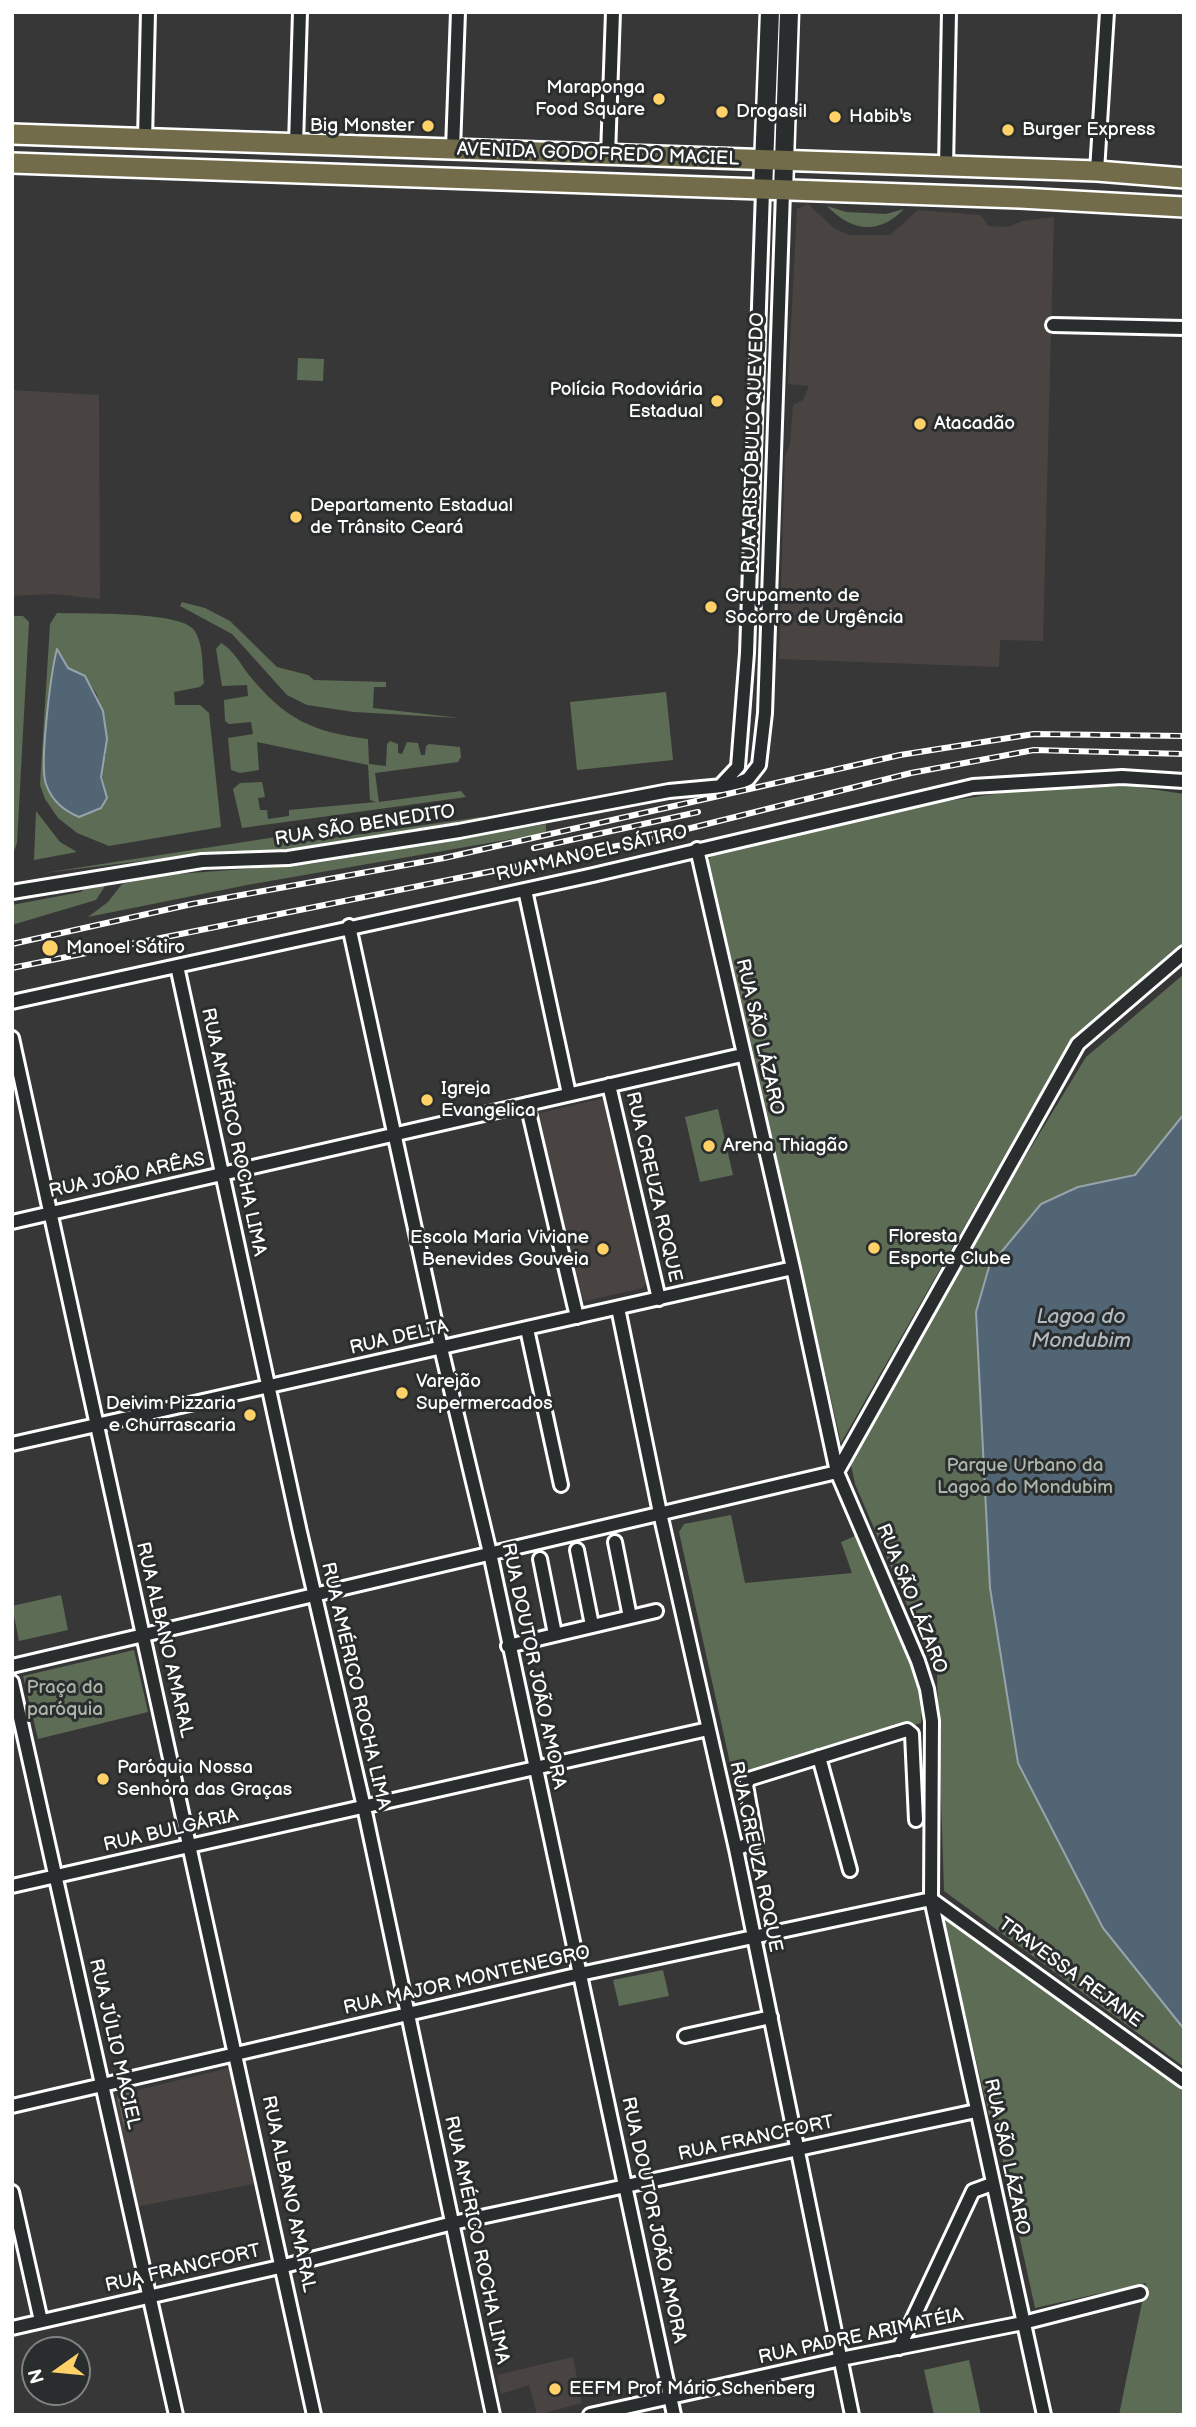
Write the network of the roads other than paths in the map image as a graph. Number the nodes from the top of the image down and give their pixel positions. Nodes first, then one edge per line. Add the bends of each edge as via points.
1 (148, 12) edge
2 (300, 12) edge
3 (458, 12) edge
4 (613, 12) edge
5 (770, 12) edge
6 (789, 12) edge
7 (949, 12) edge
8 (1107, 12) edge
9 (12, 134) edge
10 (145, 139) junction
11 (296, 144) junction
12 (453, 149) junction
13 (503, 152) junction
14 (572, 154) junction
15 (608, 156) junction
16 (774, 161) junction
17 (12, 163) edge
18 (946, 167) junction
19 (1097, 171) junction
20 (1147, 176) junction
21 (1182, 178) edge
22 (502, 181) junction
23 (572, 184) junction
24 (773, 191) junction
25 (1144, 206) junction
26 (1180, 207) edge
27 (1053, 324) dead end
28 (1184, 328) edge
29 (747, 653) junction
30 (767, 653) junction
31 (1184, 781) edge
32 (722, 784) junction
33 (697, 849) junction
34 (524, 890) junction
35 (12, 892) edge
36 (349, 926) junction
37 (1184, 953) edge
38 (177, 966) junction
39 (12, 1002) edge
40 (12, 1038) edge
41 (742, 1055) junction
42 (609, 1085) junction
43 (569, 1094) junction
44 (527, 1104) junction
45 (395, 1134) junction
46 (224, 1175) junction
47 (51, 1213) junction
48 (12, 1222) edge
49 (793, 1268) junction
50 (659, 1298) junction
51 (618, 1308) junction
52 (577, 1317) junction
53 (527, 1329) junction
54 (441, 1348) junction
55 (268, 1387) junction
56 (97, 1425) junction
57 (12, 1444) edge
58 (837, 1472) junction
59 (561, 1485) dead end
60 (660, 1513) junction
61 (615, 1542) dead end
62 (577, 1550) dead end
63 (489, 1553) junction
64 (540, 1559) dead end
65 (316, 1596) junction
66 (656, 1611) dead end
67 (630, 1616) junction
68 (592, 1625) junction
69 (555, 1634) junction
70 (143, 1637) junction
71 (508, 1646) junction
72 (12, 1666) edge
73 (12, 1682) edge
74 (708, 1730) junction
75 (819, 1757) junction
76 (535, 1768) junction
77 (364, 1807) junction
78 (916, 1820) dead end
79 (191, 1846) junction
80 (736, 1849) junction
81 (850, 1870) dead end
82 (55, 1877) junction
83 (12, 1886) edge
84 (931, 1899) junction
85 (753, 1937) junction
86 (580, 1974) junction
87 (409, 2014) junction
88 (771, 2017) junction
89 (685, 2036) dead end
90 (237, 2054) junction
91 (1184, 2081) edge
92 (104, 2085) junction
93 (12, 2106) edge
94 (976, 2111) junction
95 (797, 2149) junction
96 (992, 2184) junction
97 (627, 2187) junction
98 (12, 2192) edge
99 (453, 2223) junction
100 (284, 2266) junction
101 (1140, 2293) dead end
102 (149, 2297) junction
103 (41, 2320) junction
104 (1023, 2323) junction
105 (12, 2328) edge
106 (899, 2348) junction
107 (841, 2359) junction
108 (670, 2398) junction
109 (176, 2415) edge
110 (314, 2415) edge
111 (493, 2415) edge
112 (590, 2415) edge
113 (674, 2415) edge
114 (852, 2415) edge
115 (1044, 2415) edge

1 - 10 street
2 - 11 street
3 - 12 street
4 - 15 street
5 - 16 main road
6 - 16 main road
7 - 18 street
8 - 19 street
9 - 10 main road, AVENIDA GODOFREDO MACIEL
10 - 11 main road, AVENIDA GODOFREDO MACIEL
11 - 12 main road, AVENIDA GODOFREDO MACIEL
12 - 13 main road, AVENIDA GODOFREDO MACIEL
13 - 14 main road, AVENIDA GODOFREDO MACIEL
13 - 22 main road
14 - 15 main road, AVENIDA GODOFREDO MACIEL
14 - 23 main road
15 - 16 main road, AVENIDA GODOFREDO MACIEL
16 - 18 main road, AVENIDA GODOFREDO MACIEL
16 - 24 main road
17 - 22 main road, AVENIDA GODOFREDO MACIEL
18 - 19 main road, AVENIDA GODOFREDO MACIEL
19 - 20 main road, AVENIDA GODOFREDO MACIEL
20 - 21 main road, AVENIDA GODOFREDO MACIEL
20 - 25 main road
21 - 26 main road
22 - 23 main road, AVENIDA GODOFREDO MACIEL
23 - 24 main road, AVENIDA GODOFREDO MACIEL
24 - 25 main road, AVENIDA GODOFREDO MACIEL
24 - 29 street, RUA ARISTÓBULO QUEVEDO
24 - 30 street, RUA ARISTÓBULO QUEVEDO
25 - 26 main road, AVENIDA GODOFREDO MACIEL
27 - 28 street
29 - 30 street
29 - 32 street, RUA ARISTÓBULO QUEVEDO via 738,767
30 - 32 street, RUA ARISTÓBULO QUEVEDO via 759,765 742,782
31 - 33 street, RUA MANOEL SÁTIRO via 1122,777 973,786
32 - 35 street, RUA SÃO BENEDITO via 288,858 193,862
33 - 34 street, RUA MANOEL SÁTIRO
33 - 41 street, RUA SÃO LÁZARO
34 - 36 street, RUA MANOEL SÁTIRO
34 - 43 street
36 - 38 street, RUA MANOEL SÁTIRO
36 - 45 street, RUA DOUTOR JOÃO AMORA
37 - 58 street via 1078,1044
38 - 39 street, RUA MANOEL SÁTIRO
38 - 46 street, RUA AMÉRICO ROCHA LIMA
40 - 47 street, RUA ALBANO AMARAL
41 - 42 street, RUA JOÃO ARÊAS
41 - 49 street, RUA SÃO LÁZARO
42 - 43 street, RUA JOÃO ARÊAS
42 - 50 street, RUA CREUZA ROQUE
43 - 44 street, RUA JOÃO ARÊAS
44 - 45 street, RUA JOÃO ARÊAS
44 - 52 street
45 - 46 street, RUA JOÃO ARÊAS
45 - 54 street, RUA DOUTOR JOÃO AMORA
46 - 47 street, RUA JOÃO ARÊAS
46 - 55 street, RUA AMÉRICO ROCHA LIMA
47 - 48 street, RUA JOÃO ARÊAS
47 - 56 street, RUA ALBANO AMARAL
49 - 50 street, RUA DELTA
49 - 58 street, RUA SÃO LÁZARO
50 - 51 street, RUA DELTA
51 - 52 street, RUA DELTA
51 - 60 street, RUA CREUZA ROQUE
52 - 53 street, RUA DELTA
53 - 54 street, RUA DELTA
53 - 59 street
54 - 55 street, RUA DELTA
54 - 63 street, RUA DOUTOR JOÃO AMORA
55 - 56 street, RUA DELTA
55 - 65 street, RUA AMÉRICO ROCHA LIMA
56 - 57 street, RUA DELTA
56 - 70 street, RUA ALBANO AMARAL
58 - 60 street
58 - 84 street, RUA SÃO LÁZARO via 927,1689 932,1721
60 - 63 street
60 - 74 street, RUA CREUZA ROQUE
61 - 67 street
62 - 68 street
63 - 65 street
63 - 71 street, RUA DOUTOR JOÃO AMORA
64 - 69 street
65 - 70 street
65 - 77 street, RUA AMÉRICO ROCHA LIMA
66 - 67 street
67 - 68 street
68 - 69 street
69 - 71 street
70 - 72 street
70 - 79 street, RUA ALBANO AMARAL
71 - 76 street, RUA DOUTOR JOÃO AMORA
73 - 82 street, RUA JÚLIO MACIEL
74 - 76 street, RUA BULGÁRIA
74 - 80 street, RUA CREUZA ROQUE
75 - 78 street via 911,1732
75 - 80 street via 747,1781 756,1841
75 - 81 street
76 - 77 street, RUA BULGÁRIA
76 - 86 street, RUA DOUTOR JOÃO AMORA
77 - 79 street, RUA BULGÁRIA
77 - 87 street, RUA AMÉRICO ROCHA LIMA
79 - 82 street, RUA BULGÁRIA
79 - 90 street, RUA ALBANO AMARAL
80 - 85 street, RUA CREUZA ROQUE
82 - 83 street, RUA BULGÁRIA
82 - 92 street, RUA JÚLIO MACIEL
84 - 85 street, RUA MAJOR MONTENEGRO
84 - 91 street, TRAVESSA REJANE
84 - 94 street, RUA SÃO LÁZARO
85 - 86 street, RUA MAJOR MONTENEGRO
85 - 88 street, RUA CREUZA ROQUE
86 - 87 street, RUA MAJOR MONTENEGRO
86 - 97 street, RUA DOUTOR JOÃO AMORA
87 - 90 street, RUA MAJOR MONTENEGRO
87 - 99 street, RUA AMÉRICO ROCHA LIMA
88 - 89 street
88 - 95 street, RUA CREUZA ROQUE
90 - 92 street, RUA MAJOR MONTENEGRO
90 - 100 street, RUA ALBANO AMARAL
92 - 93 street, RUA MAJOR MONTENEGRO
92 - 102 street, RUA JÚLIO MACIEL
94 - 95 street, RUA FRANCFORT
94 - 96 street, RUA SÃO LÁZARO
95 - 97 street, RUA FRANCFORT
95 - 107 street, RUA CREUZA ROQUE
96 - 104 street, RUA SÃO LÁZARO
96 - 106 street via 973,2191
97 - 99 street, RUA FRANCFORT
97 - 108 street, RUA DOUTOR JOÃO AMORA
98 - 103 street
99 - 100 street, RUA FRANCFORT
99 - 111 street, RUA AMÉRICO ROCHA LIMA
100 - 102 street, RUA FRANCFORT
100 - 110 street, RUA ALBANO AMARAL
101 - 104 street, RUA PADRE ARIMATÉIA
102 - 103 street, RUA FRANCFORT
102 - 109 street, RUA JÚLIO MACIEL
103 - 105 street, RUA FRANCFORT
104 - 106 street, RUA PADRE ARIMATÉIA
104 - 115 street, RUA SÃO LÁZARO
106 - 107 street, RUA PADRE ARIMATÉIA
107 - 108 street, RUA PADRE ARIMATÉIA
107 - 114 street, RUA CREUZA ROQUE
108 - 112 street, RUA PADRE ARIMATÉIA
108 - 113 street, RUA DOUTOR JOÃO AMORA

